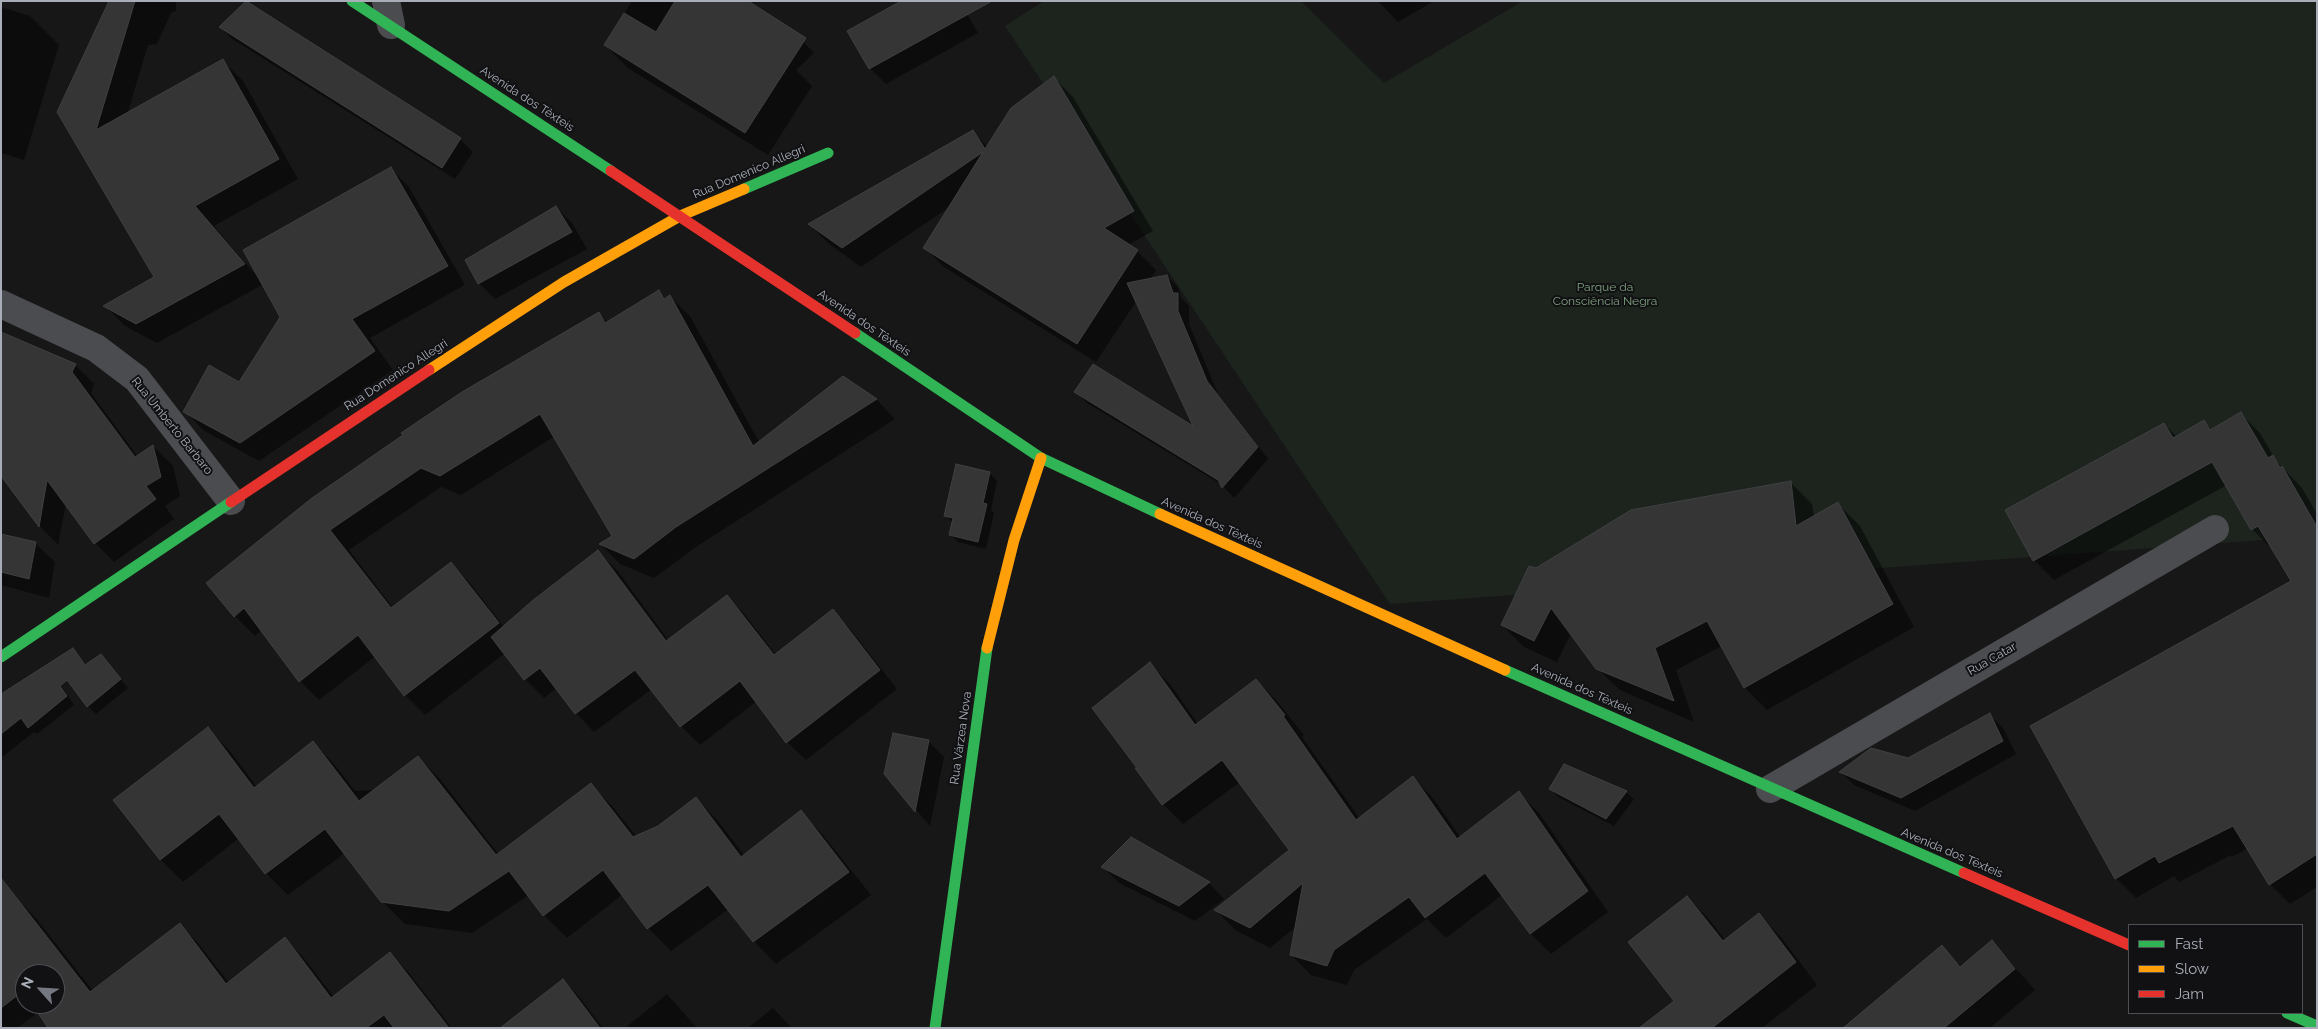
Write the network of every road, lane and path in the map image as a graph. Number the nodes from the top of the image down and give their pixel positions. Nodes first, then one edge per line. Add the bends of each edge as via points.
1 (352, 1) edge
2 (388, 13) edge
3 (828, 153) dead end
4 (680, 216) junction
5 (1, 304) edge
6 (1041, 458) junction
7 (231, 501) junction
8 (2214, 529) dead end
9 (1, 657) edge
10 (1770, 788) junction
11 (2128, 944) edge
12 (2289, 1014) edge
13 (2317, 1026) edge
14 (935, 1028) edge

1 - 2 street, Avenida dos Têxteis
2 - 4 street, Avenida dos Têxteis
3 - 4 street, Rua Domenico Allegri
4 - 6 street, Avenida dos Têxteis
4 - 7 street, Rua Domenico Allegri via 564,282
5 - 7 street, Rua Umberto Barbaro via 96,348 137,379
6 - 10 street, Avenida dos Têxteis
6 - 14 street, Rua Várzea Nova via 1014,540 985,657
7 - 9 street, Rua Domenico Allegri
8 - 10 street, Rua Catar
10 - 11 street, Avenida dos Têxteis
12 - 13 street

